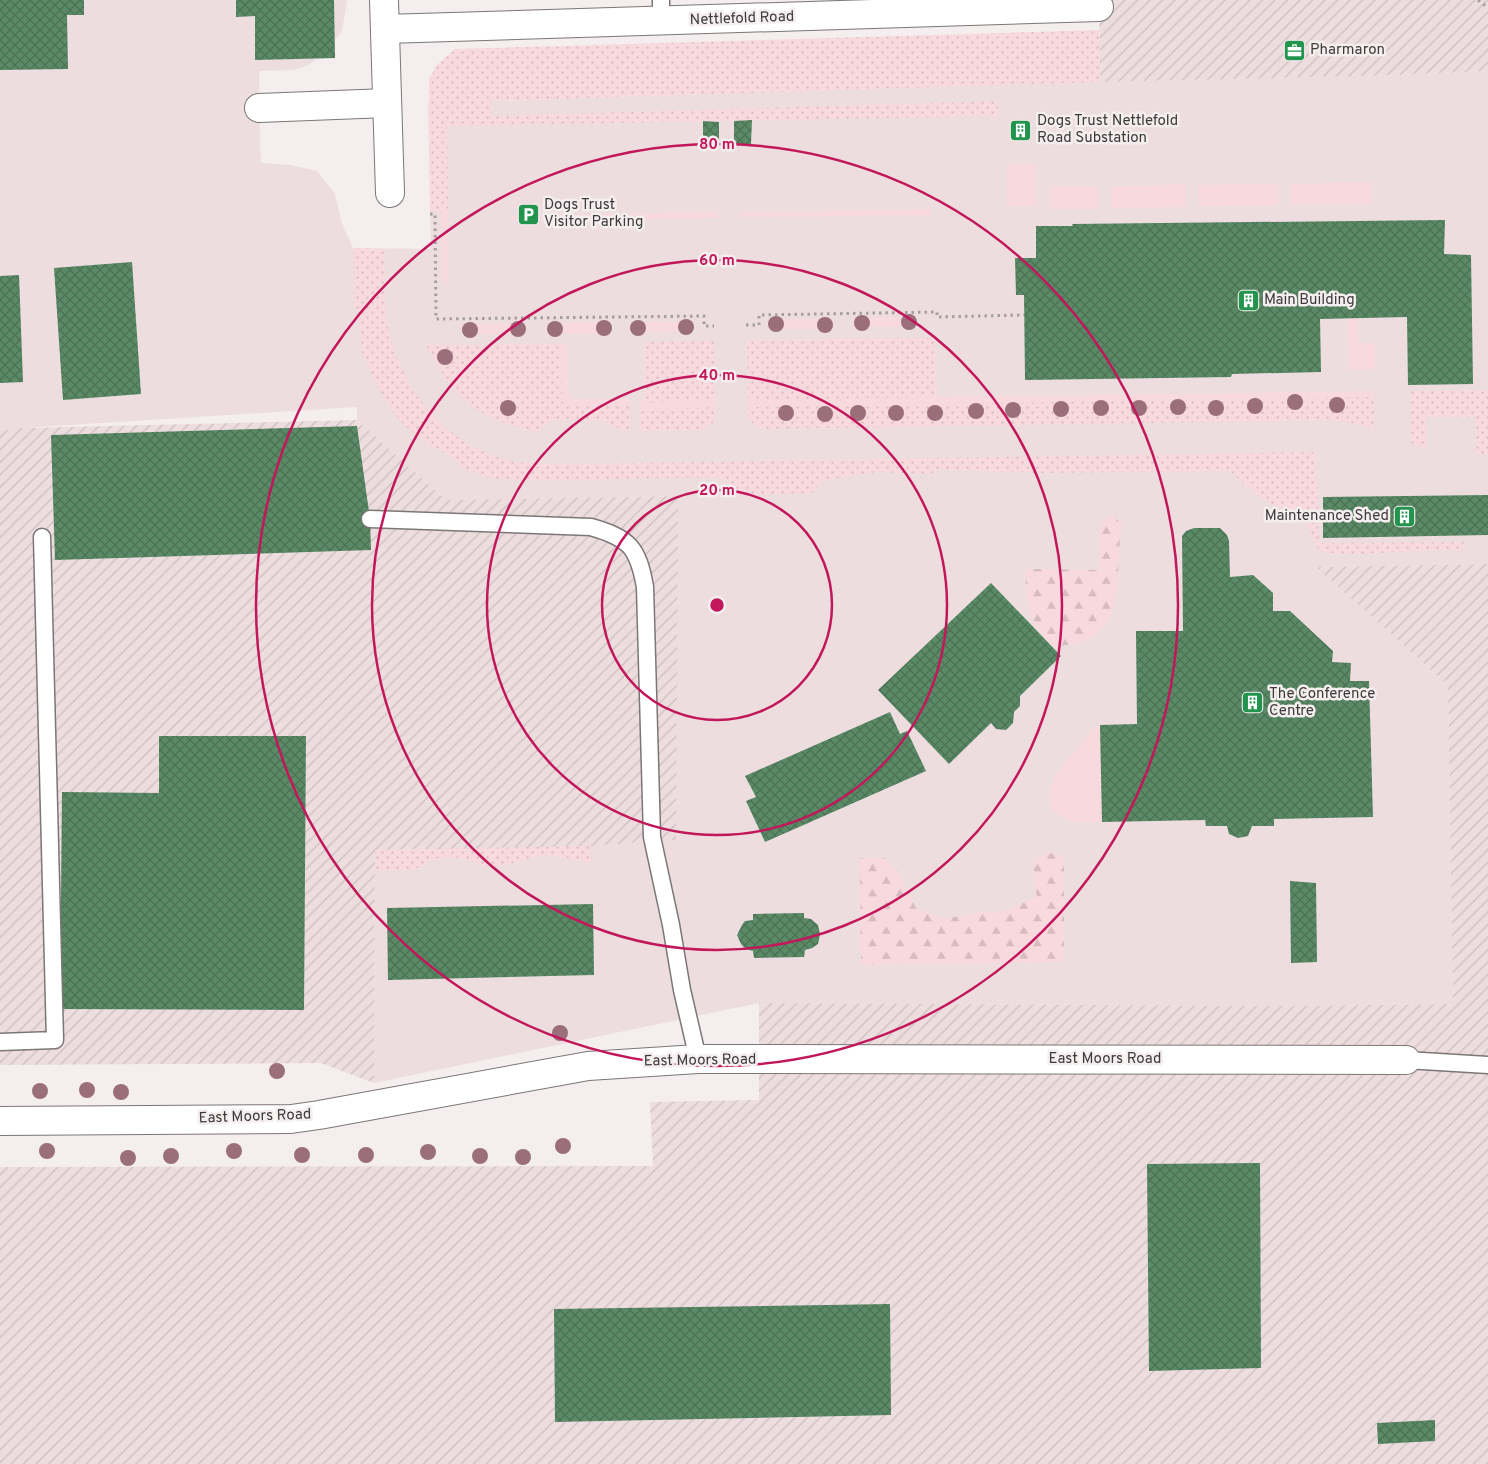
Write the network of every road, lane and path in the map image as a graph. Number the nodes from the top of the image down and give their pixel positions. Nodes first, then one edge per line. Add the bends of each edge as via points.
1 (384, 0) edge
2 (1478, 0) edge
3 (1099, 7) dead end
4 (1488, 8) edge
5 (661, 11) edge
6 (385, 29) junction
7 (387, 103) junction
8 (259, 108) dead end
9 (390, 193) dead end
10 (430, 214) dead end
11 (1024, 316) dead end
12 (746, 325) dead end
13 (714, 326) dead end
14 (370, 519) dead end
15 (42, 537) dead end
16 (0, 1042) edge
17 (698, 1059) junction
18 (1406, 1060) joint
19 (1488, 1065) edge
20 (0, 1121) edge

1 - 6 street
2 - 4 path
3 - 5 street, Nettlefold Road
5 - 6 street, Nettlefold Road
6 - 7 street
7 - 8 street
7 - 9 street
10 - 13 path via 435,214 436,319 704,316 704,326
11 - 12 path via 937,317 937,312 759,315 759,325
14 - 17 lane via 591,527 611,533 635,552 645,586 652,837
15 - 16 lane via 56,1040
17 - 18 street, East Moors Road
17 - 20 street, East Moors Road via 588,1066 292,1119
18 - 19 lane

